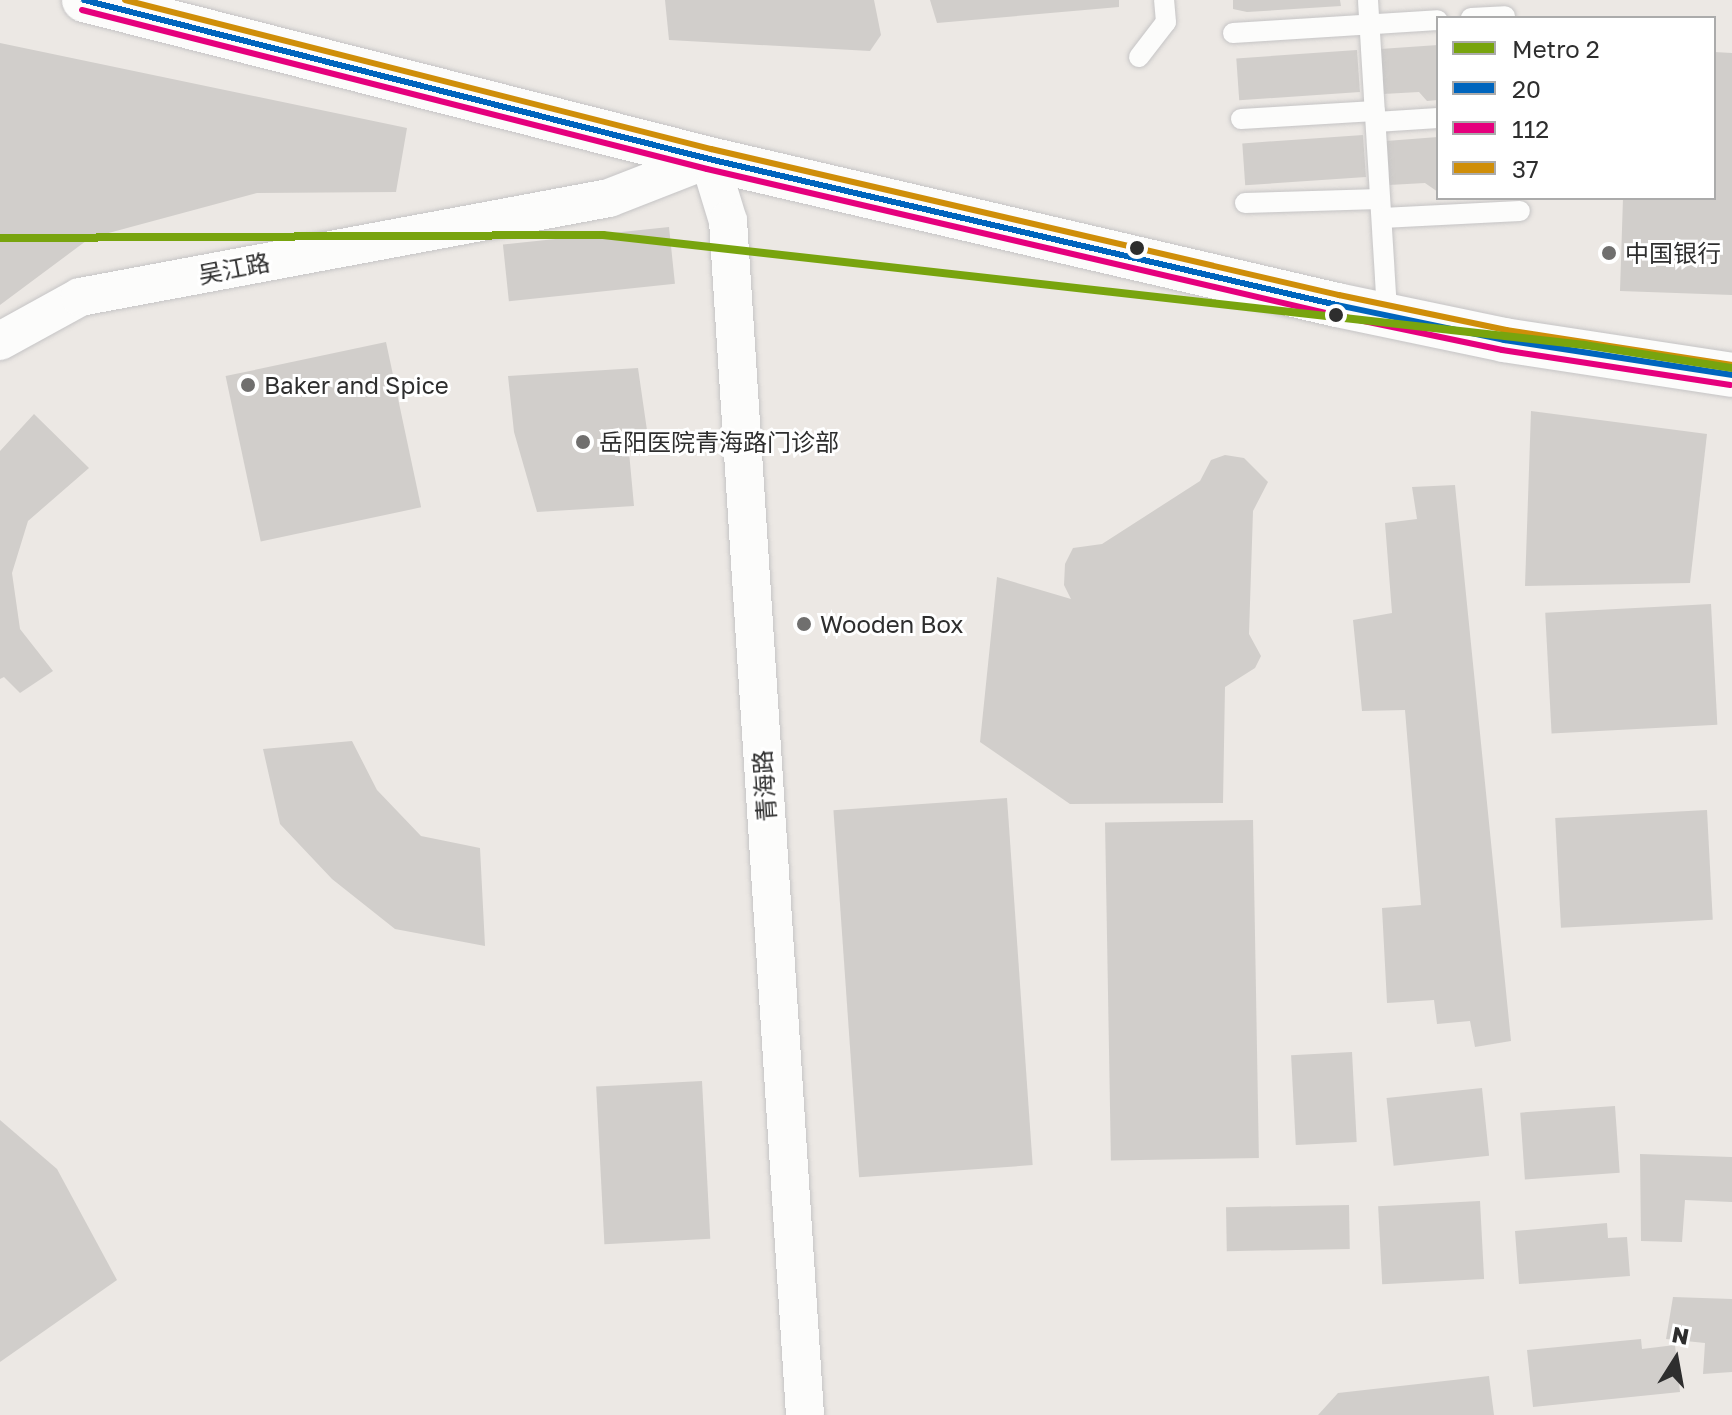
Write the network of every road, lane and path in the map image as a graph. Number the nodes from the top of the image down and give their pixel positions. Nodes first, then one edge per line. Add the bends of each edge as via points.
1 (84, 0) edge
2 (1164, 0) edge
3 (1368, 0) edge
4 (1436, 20) edge
5 (1369, 24) junction
6 (1233, 33) dead end
7 (1139, 57) dead end
8 (1375, 116) junction
9 (1436, 118) edge
10 (1241, 119) dead end
11 (709, 159) junction
12 (1245, 203) dead end
13 (1381, 208) junction
14 (1520, 211) dead end
15 (1387, 315) junction
16 (0, 341) edge
17 (1732, 375) edge
18 (805, 1415) edge

1 - 11 main road
2 - 7 lane via 1166,22
3 - 5 lane
4 - 5 lane
5 - 6 lane
5 - 8 lane
8 - 9 lane
8 - 10 lane
8 - 13 lane
11 - 15 main road
11 - 16 street, 吴江路 via 609,198 80,297
11 - 18 street, 青海路 via 728,221
12 - 13 lane
13 - 14 lane
13 - 15 lane
15 - 17 main road via 1504,340

